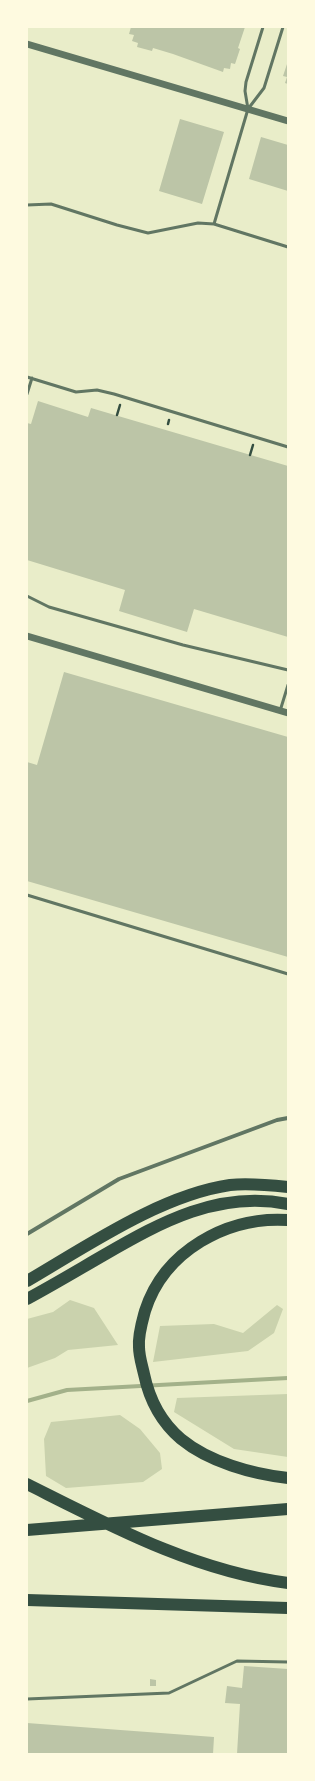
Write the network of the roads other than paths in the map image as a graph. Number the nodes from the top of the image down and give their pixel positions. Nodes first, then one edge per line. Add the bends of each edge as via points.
1 (262, 27) edge
2 (283, 27) edge
3 (27, 44) edge
4 (248, 109) junction
5 (288, 121) edge
6 (27, 205) edge
7 (214, 224) junction
8 (288, 247) edge
9 (27, 377) edge
10 (32, 378) junction
11 (27, 394) edge
12 (288, 448) edge
13 (27, 596) edge
14 (27, 636) edge
15 (288, 670) edge
16 (288, 685) edge
17 (280, 711) junction
18 (288, 713) edge
19 (27, 895) edge
20 (288, 974) edge
21 (288, 1118) edge
22 (288, 1187) edge
23 (288, 1204) edge
24 (288, 1220) edge
25 (27, 1234) edge
26 (27, 1281) edge
27 (27, 1299) edge
28 (288, 1478) edge
29 (27, 1484) edge
30 (288, 1509) edge
31 (27, 1530) edge
32 (288, 1583) edge
33 (27, 1600) edge
34 (269, 1607) junction
35 (288, 1608) edge
36 (288, 1614) edge
37 (288, 1662) edge
38 (27, 1699) edge

1 - 4 lane via 246,82
2 - 4 lane via 264,88
3 - 4 street
4 - 5 street
4 - 7 lane
6 - 7 lane via 51,204 148,233 198,223
7 - 8 lane
9 - 10 lane
10 - 11 lane
10 - 12 lane via 76,392 97,390 114,394
13 - 15 lane via 49,607 183,645
14 - 17 street
16 - 17 lane
17 - 18 street
19 - 20 lane
21 - 25 street via 276,1120 119,1179
22 - 26 highway via 260,1184 231,1185 186,1196 130,1222
23 - 27 highway via 232,1202 182,1215 153,1227
24 - 28 highway via 252,1223 220,1231 200,1241 178,1258 160,1278 149,1300 139,1346 152,1400 158,1412 180,1438 207,1455 239,1468
29 - 32 highway via 146,1543 210,1566
30 - 31 highway
33 - 34 highway
34 - 35 highway
34 - 36 highway
37 - 38 lane via 237,1661 169,1693

